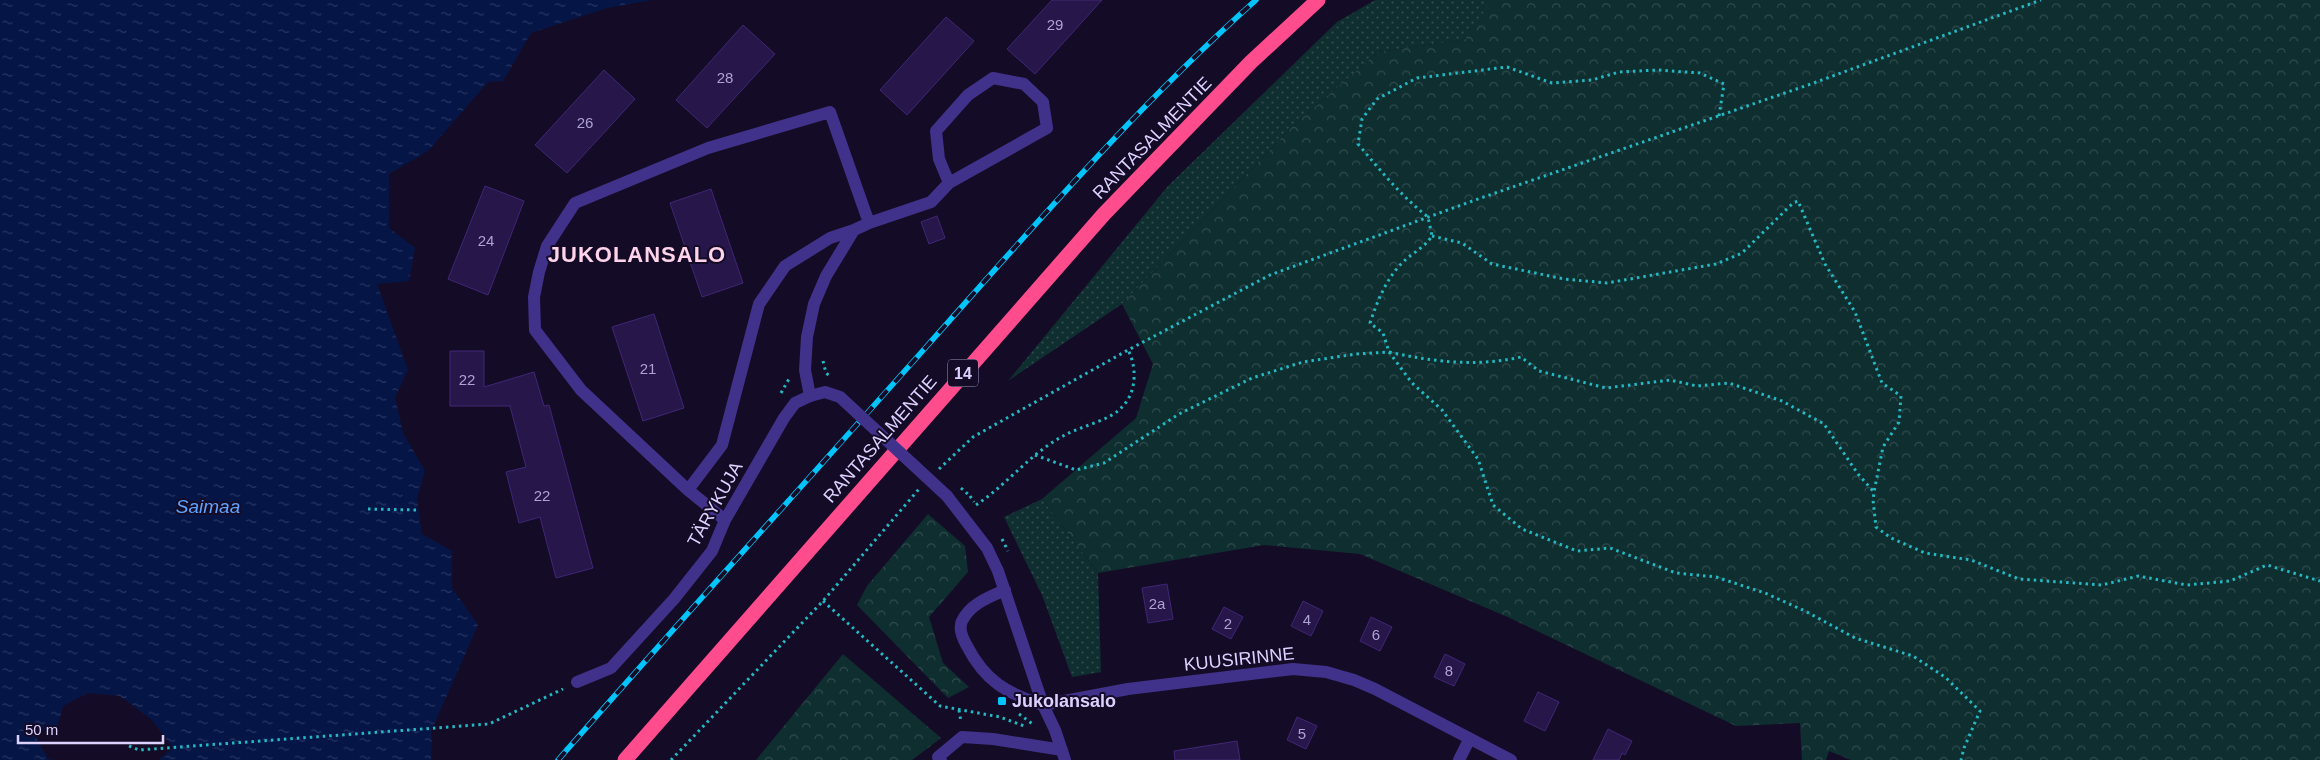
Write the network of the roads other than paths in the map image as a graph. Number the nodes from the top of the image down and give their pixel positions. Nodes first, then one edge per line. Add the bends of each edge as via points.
1 (1318, 0) edge
2 (949, 184) junction
3 (869, 222) junction
4 (854, 230) junction
5 (810, 396) junction
6 (688, 490) junction
7 (725, 520) junction
8 (1005, 590) junction
9 (577, 682) road end
10 (1043, 705) junction
11 (1469, 740) junction
12 (1063, 755) edge
13 (624, 760) edge
14 (941, 760) edge
15 (1459, 760) edge
16 (1511, 760) edge

1 - 13 highway, RANTASALMENTIE / 14 via 1251,62 1104,214
2 - 2 street via 1047,128 1042,102 1024,84 993,78 968,95 936,131 939,159
2 - 3 street via 931,202
3 - 4 street
3 - 6 street via 830,112 708,148 575,203 547,246 534,297 535,330 581,390
4 - 5 street via 826,276 814,304 805,370
4 - 6 street via 830,238 785,266 759,304 722,445
5 - 7 street, TÄRYKUJA via 795,403 784,418
5 - 8 street, bridge via 825,392 840,397 947,496 987,548
6 - 7 street
7 - 9 street, TÄRYKUJA via 712,551 674,599 611,668
8 - 10 street
8 - 10 street via 981,601 967,614 961,625 962,637 989,679 1021,698
10 - 11 street, KUUSIRINNE via 1128,689 1293,669 1326,672 1354,680
10 - 12 street
11 - 15 street
11 - 16 street, KUUSIRINNE
12 - 14 street via 993,739 962,737 938,758

